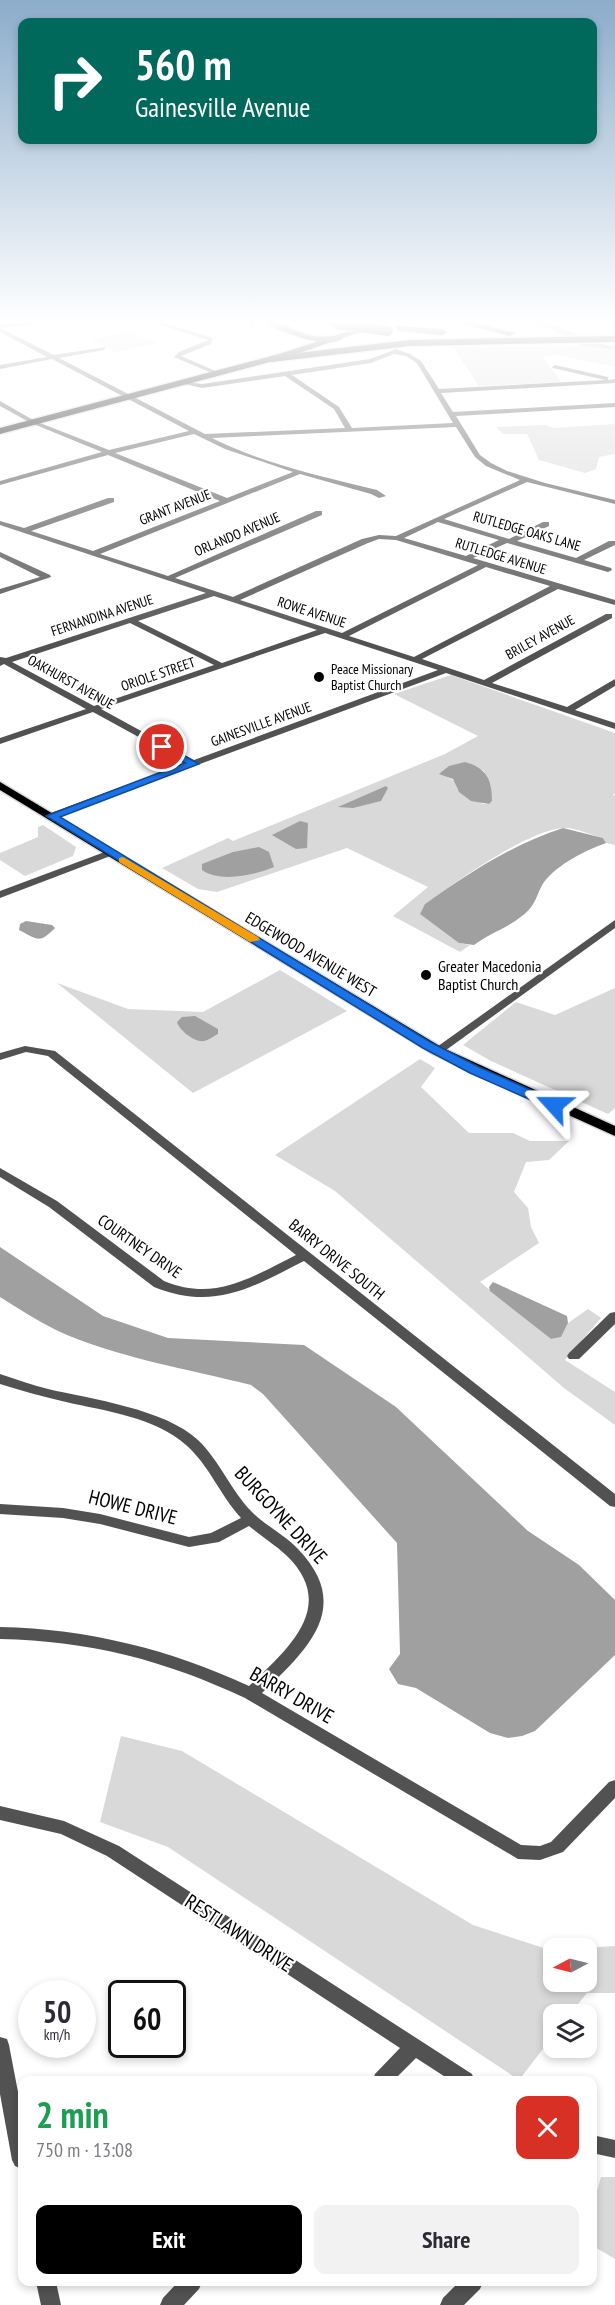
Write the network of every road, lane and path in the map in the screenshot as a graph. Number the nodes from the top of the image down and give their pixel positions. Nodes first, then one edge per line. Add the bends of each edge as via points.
1 (46, 428) edge
2 (186, 428) edge
3 (381, 428) edge
4 (461, 428) edge
5 (349, 429) joint
6 (198, 434) junction
7 (106, 453) junction
8 (300, 472) junction
9 (528, 479) junction
10 (0, 483) edge
11 (382, 496) dead end
12 (111, 500) dead end
13 (227, 501) junction
14 (615, 502) edge
15 (318, 513) dead end
16 (438, 520) junction
17 (546, 524) dead end
18 (3, 526) edge
19 (24, 531) junction
20 (397, 538) junction
21 (508, 540) junction
22 (612, 543) dead end
23 (0, 554) edge
24 (92, 554) junction
25 (466, 559) junction
26 (579, 560) junction
27 (484, 565) junction
28 (608, 570) dead end
29 (167, 579) junction
30 (557, 586) junction
31 (0, 592) edge
32 (212, 594) junction
33 (233, 600) junction
34 (615, 603) edge
35 (609, 616) dead end
36 (130, 620) junction
37 (325, 630) junction
38 (342, 636) junction
39 (414, 660) junction
40 (1, 661) edge
41 (222, 666) junction
42 (446, 670) junction
43 (615, 682) edge
44 (485, 683) junction
45 (94, 710) junction
46 (568, 710) junction
47 (615, 726) edge
48 (0, 741) edge
49 (193, 764) junction
50 (0, 785) edge
51 (51, 816) junction
52 (110, 853) junction
53 (0, 896) edge
54 (615, 923) edge
55 (438, 1051) junction
56 (0, 1057) edge
57 (615, 1132) edge
58 (0, 1172) edge
59 (305, 1255) junction
60 (615, 1316) edge
61 (574, 1356) dead end
62 (2, 1382) edge
63 (615, 1502) edge
64 (0, 1509) edge
65 (251, 1519) junction
66 (0, 1633) edge
67 (251, 1694) junction
68 (615, 1787) edge
69 (0, 1813) edge
70 (0, 2044) edge
71 (414, 2047) junction
72 (386, 2076) edge
73 (459, 2076) edge
74 (18, 2139) edge
75 (597, 2145) edge
76 (615, 2149) edge
77 (47, 2286) edge
78 (188, 2286) edge
79 (469, 2286) edge
80 (51, 2305) edge
81 (170, 2305) edge
82 (450, 2305) edge

1 - 7 street
2 - 6 street
3 - 5 street
4 - 9 street via 485,463
5 - 6 street
6 - 7 street
6 - 8 street via 251,458
7 - 10 street
7 - 13 street
8 - 11 street
8 - 13 street, GRANT AVENUE
9 - 14 street
9 - 16 street
12 - 19 street
13 - 24 street, GRANT AVENUE
15 - 29 street, ORLANDO AVENUE
16 - 20 street
16 - 21 street, RUTLEDGE OAKS LANE
17 - 21 street
18 - 19 street, ROWE AVENUE
19 - 24 street, ROWE AVENUE
20 - 25 street, RUTLEDGE AVENUE
20 - 33 street, RUTLEDGE AVENUE via 365,541
21 - 25 street
21 - 26 street, RUTLEDGE OAKS LANE
22 - 26 street
23 - 31 street via 47,577
24 - 29 street, ROWE AVENUE
25 - 27 street, RUTLEDGE AVENUE
26 - 28 street, RUTLEDGE OAKS LANE
27 - 30 street, RUTLEDGE AVENUE
27 - 38 street
29 - 32 street, ROWE AVENUE
30 - 34 street, RUTLEDGE AVENUE
30 - 39 street
32 - 33 street, ROWE AVENUE
32 - 36 street, FERNANDINA AVENUE
33 - 37 street, ROWE AVENUE
35 - 44 street, BRILEY AVENUE
36 - 40 street, FERNANDINA AVENUE
36 - 41 street
37 - 38 street, ROWE AVENUE
37 - 41 street, ORIOLE STREET
38 - 39 street, ROWE AVENUE
39 - 42 street, ROWE AVENUE
40 - 45 street, OAKHURST AVENUE
41 - 45 street, ORIOLE STREET
42 - 44 street, ROWE AVENUE
42 - 49 street, GAINESVILLE AVENUE
43 - 46 street
44 - 46 street, ROWE AVENUE
45 - 48 street, ORIOLE STREET
45 - 49 street, OAKHURST AVENUE
46 - 47 street, ROWE AVENUE
49 - 51 street, GAINESVILLE AVENUE
50 - 51 main road, EDGEWOOD AVENUE WEST
51 - 52 main road, EDGEWOOD AVENUE WEST
52 - 53 street
52 - 55 main road, EDGEWOOD AVENUE WEST
54 - 55 street
55 - 57 main road, EDGEWOOD AVENUE WEST
56 - 59 street, BARRY DRIVE SOUTH via 35,1048 51,1053
58 - 59 street, COURTNEY DRIVE via 53,1204 159,1284 179,1292 206,1295 236,1289
59 - 63 street, BARRY DRIVE SOUTH
60 - 61 street
62 - 65 street, BURGOYNE DRIVE via 151,1420 183,1434 200,1450
64 - 65 street, HOWE DRIVE via 90,1517 189,1542 214,1538
65 - 67 street, BURGOYNE DRIVE via 294,1554 312,1577 318,1598 316,1617 308,1634
66 - 67 street, BARRY DRIVE via 51,1635 116,1646 182,1664
67 - 68 street, BARRY DRIVE via 518,1852 540,1853 557,1847
69 - 71 street, RESTLAWN DRIVE via 63,1828 113,1851
70 - 74 street
71 - 72 street
71 - 73 street, RESTLAWN DRIVE
75 - 76 street
77 - 80 street
78 - 81 street
79 - 82 street

